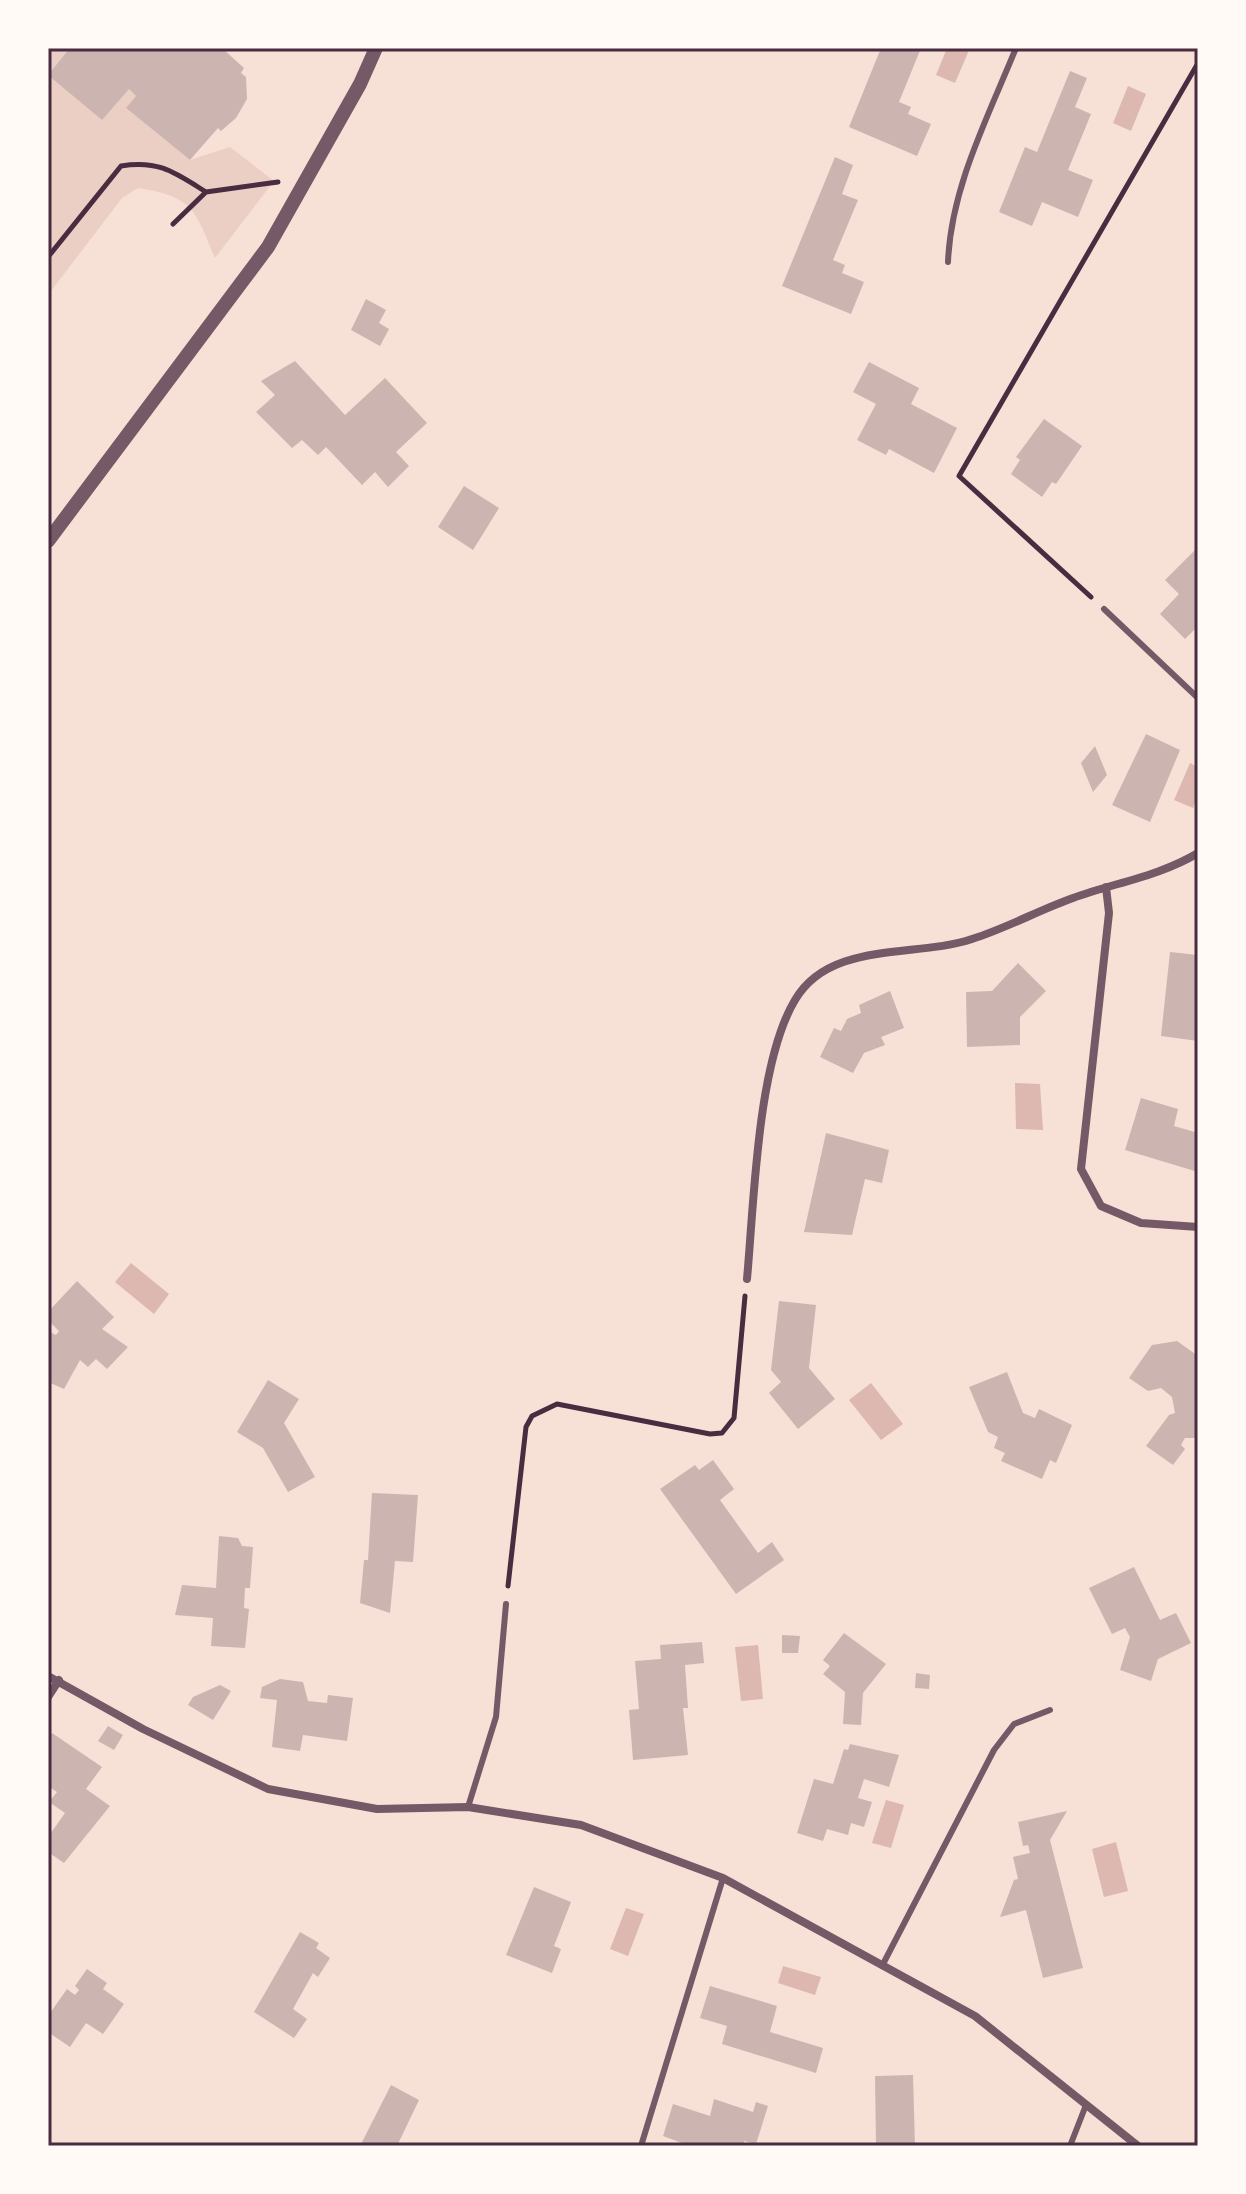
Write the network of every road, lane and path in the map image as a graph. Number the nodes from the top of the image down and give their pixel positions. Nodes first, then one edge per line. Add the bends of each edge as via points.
1 (376, 48) edge
2 (1016, 48) edge
3 (1198, 63) edge
4 (281, 182) dead end
5 (206, 192) junction
6 (173, 224) dead end
7 (48, 257) edge
8 (948, 262) dead end
9 (48, 541) edge
10 (1104, 609) joint
11 (1198, 698) edge
12 (1198, 853) edge
13 (1106, 887) junction
14 (1198, 1227) edge
15 (747, 1279) joint
16 (506, 1604) joint
17 (48, 1676) edge
18 (59, 1680) junction
19 (48, 1697) edge
20 (1050, 1710) dead end
21 (468, 1807) junction
22 (723, 1878) junction
23 (882, 1966) junction
24 (1086, 2105) junction
25 (641, 2146) edge
26 (1070, 2146) edge
27 (1138, 2146) edge

1 - 9 street via 268,247
2 - 8 lane via 958,196
3 - 10 path via 959,476
4 - 5 path
5 - 6 path
5 - 7 path via 146,162 121,166
10 - 11 lane
12 - 13 street
13 - 14 street via 1109,913 1081,1169 1101,1206 1141,1223
13 - 15 street via 969,940 838,964 797,996 784,1019 771,1066
15 - 16 path via 734,1418 722,1433 557,1404 532,1416 526,1427
16 - 21 lane via 496,1717
17 - 18 street
18 - 19 street
18 - 21 street via 143,1729 268,1789 377,1809
20 - 23 lane via 1014,1724 994,1750
21 - 22 street via 581,1825
22 - 23 street
22 - 25 lane
23 - 24 street via 975,2016
24 - 26 lane
24 - 27 street

